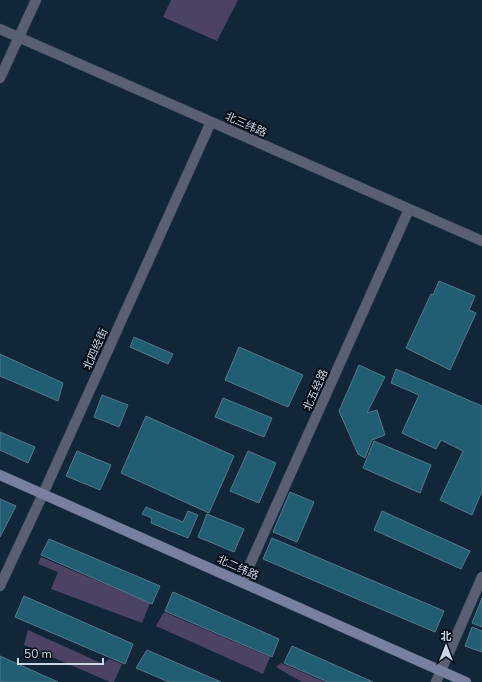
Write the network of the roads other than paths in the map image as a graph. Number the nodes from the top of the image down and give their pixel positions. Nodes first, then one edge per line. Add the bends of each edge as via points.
1 (36, 0) edge
2 (0, 29) edge
3 (19, 37) junction
4 (0, 78) edge
5 (212, 122) junction
6 (409, 209) junction
7 (482, 241) edge
8 (0, 475) edge
9 (43, 494) junction
10 (482, 577) edge
11 (242, 582) junction
12 (0, 586) edge
13 (441, 671) junction
14 (436, 682) edge
15 (466, 682) edge

1 - 3 street
2 - 3 street, 北三纬路
3 - 4 street
3 - 5 street, 北三纬路
5 - 6 street, 北三纬路
5 - 9 street, 北四经街
6 - 7 street, 北三纬路
6 - 11 street, 北五经路
8 - 9 street, 北二纬路
9 - 11 street, 北二纬路
9 - 12 street, 北四经街
10 - 13 street
11 - 13 street, 北二纬路
13 - 14 street
13 - 15 street, 北二纬路

